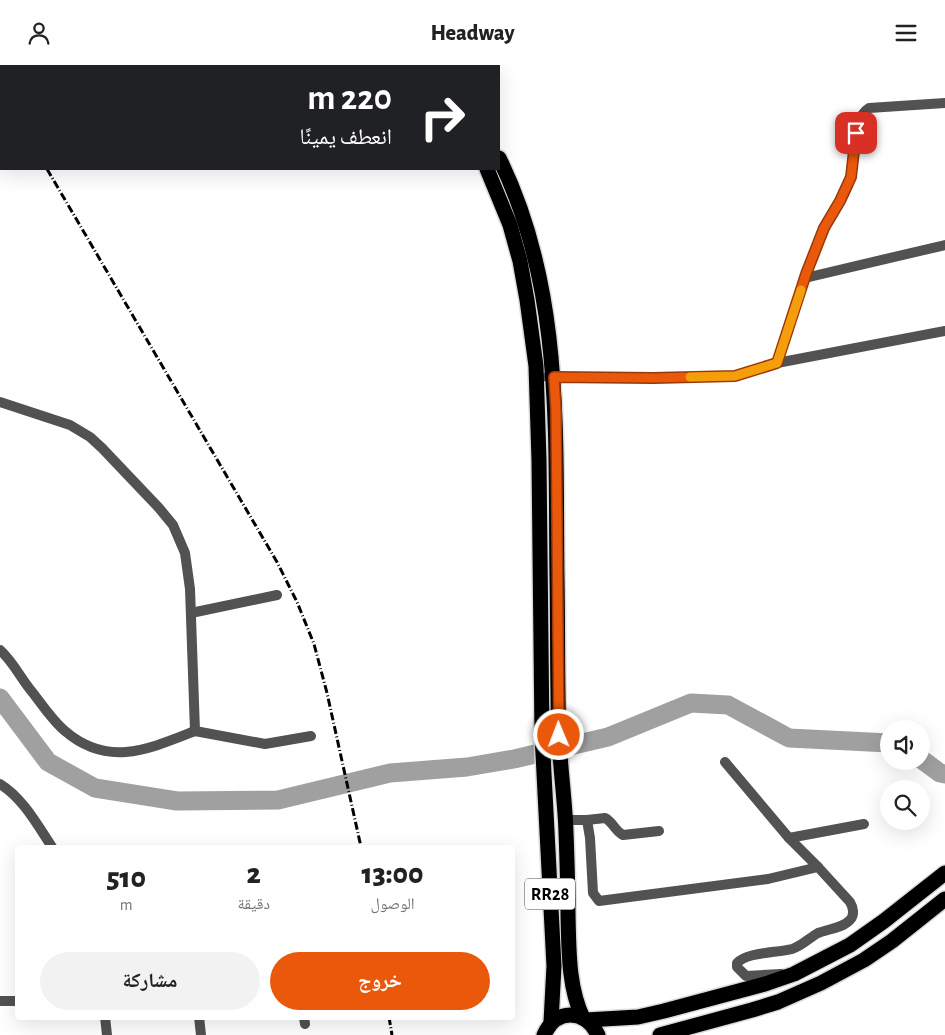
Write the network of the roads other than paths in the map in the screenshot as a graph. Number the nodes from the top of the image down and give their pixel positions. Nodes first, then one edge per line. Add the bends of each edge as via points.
1 (945, 103) edge
2 (500, 161) edge
3 (487, 170) edge
4 (945, 245) edge
5 (805, 278) junction
6 (945, 331) edge
7 (777, 363) junction
8 (536, 377) junction
9 (554, 377) junction
10 (0, 401) edge
11 (277, 595) dead end
12 (191, 613) junction
13 (0, 650) edge
14 (195, 731) junction
15 (311, 736) dead end
16 (725, 762) dead end
17 (0, 784) edge
18 (565, 818) junction
19 (587, 821) junction
20 (864, 824) dead end
21 (659, 831) dead end
22 (789, 838) junction
23 (51, 845) edge
24 (818, 867) junction
25 (945, 873) edge
26 (942, 906) edge
27 (794, 974) junction
28 (0, 1001) edge
29 (15, 1001) edge
30 (585, 1019) junction
31 (105, 1020) edge
32 (199, 1020) edge
33 (544, 1031) edge
34 (107, 1035) edge
35 (201, 1035) edge
36 (598, 1035) edge
37 (660, 1035) edge

1 - 5 street via 883,106 863,111 857,127 851,177 824,228
2 - 9 highway, RR28 via 537,263 548,318
3 - 8 highway, RR28 via 510,225 520,261
4 - 5 street
5 - 7 street
6 - 7 street
7 - 9 street via 735,376
8 - 9 street
8 - 33 highway, RR28 via 542,735 554,966
9 - 18 highway, RR28 via 559,735
10 - 12 street via 70,425 90,437 159,508 173,525 185,553
11 - 12 street
12 - 14 street
13 - 14 street via 64,730 94,749 109,753 127,752
14 - 15 street via 265,743
16 - 22 street
17 - 23 street via 31,816
18 - 19 street
18 - 30 highway, RR28 via 571,971 577,1006
19 - 21 street via 606,818 623,835
19 - 24 street via 593,893 599,901 768,879
20 - 22 street
22 - 24 street
24 - 27 street via 850,902 853,911 850,920 795,948 745,957 737,963 746,976
25 - 27 highway via 850,945
26 - 37 highway via 864,960 821,983 778,1002
27 - 30 highway via 638,1017
28 - 29 street
30 - 33 highway, RR28 via 571,1015 559,1017
30 - 36 highway, RR28
31 - 34 street
32 - 35 street

